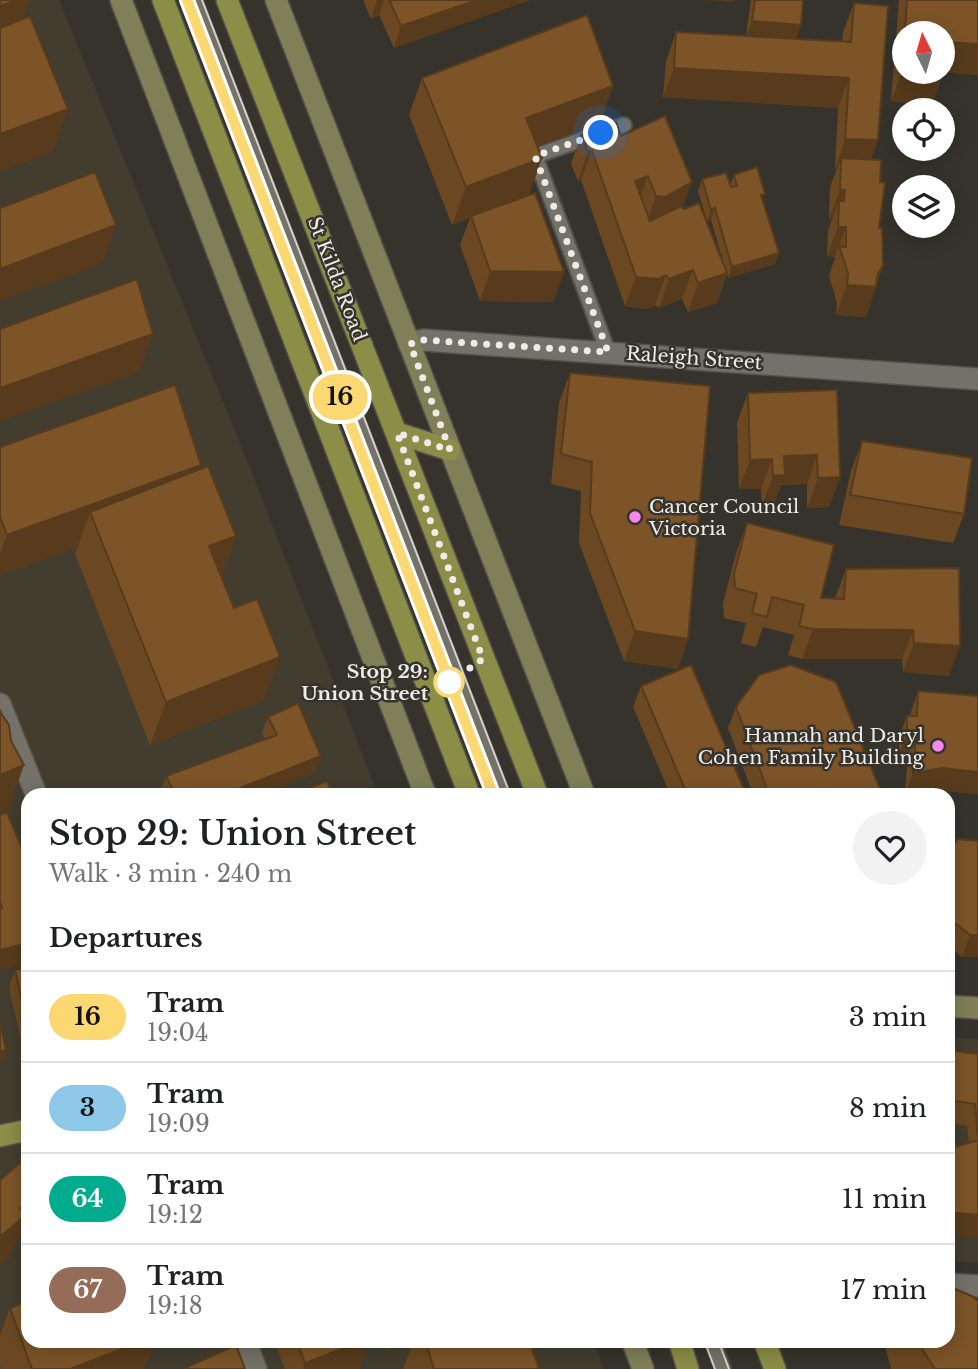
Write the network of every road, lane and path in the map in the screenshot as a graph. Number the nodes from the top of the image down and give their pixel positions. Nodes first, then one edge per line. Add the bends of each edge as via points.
1 (121, 0) edge
2 (163, 0) edge
3 (194, 0) edge
4 (227, 0) edge
5 (276, 0) edge
6 (624, 125) dead end
7 (410, 344) junction
8 (608, 352) junction
9 (978, 379) edge
10 (397, 433) junction
11 (450, 450) junction
12 (0, 704) edge
13 (34, 788) edge
14 (423, 788) edge
15 (467, 788) edge
16 (500, 788) edge
17 (535, 788) edge
18 (582, 788) edge
19 (955, 1006) edge
20 (978, 1008) edge
21 (21, 1132) edge
22 (0, 1136) edge
23 (955, 1284) edge
24 (978, 1286) edge
25 (248, 1348) edge
26 (635, 1348) edge
27 (681, 1348) edge
28 (715, 1348) edge
29 (767, 1348) edge
30 (256, 1369) edge
31 (643, 1369) edge
32 (688, 1369) edge
33 (723, 1369) edge
34 (775, 1369) edge

1 - 14 main road
2 - 15 main road
3 - 16 lane
4 - 10 main road, St Kilda Road
5 - 7 main road
6 - 8 lane via 535,156
7 - 8 street, Raleigh Street via 423,340
7 - 11 main road
8 - 9 street, Raleigh Street
10 - 11 main road
10 - 17 main road, St Kilda Road
11 - 18 main road
12 - 13 street
19 - 20 main road
21 - 22 main road
23 - 24 street
25 - 30 street
26 - 31 main road
27 - 32 main road
28 - 33 lane
29 - 34 main road

